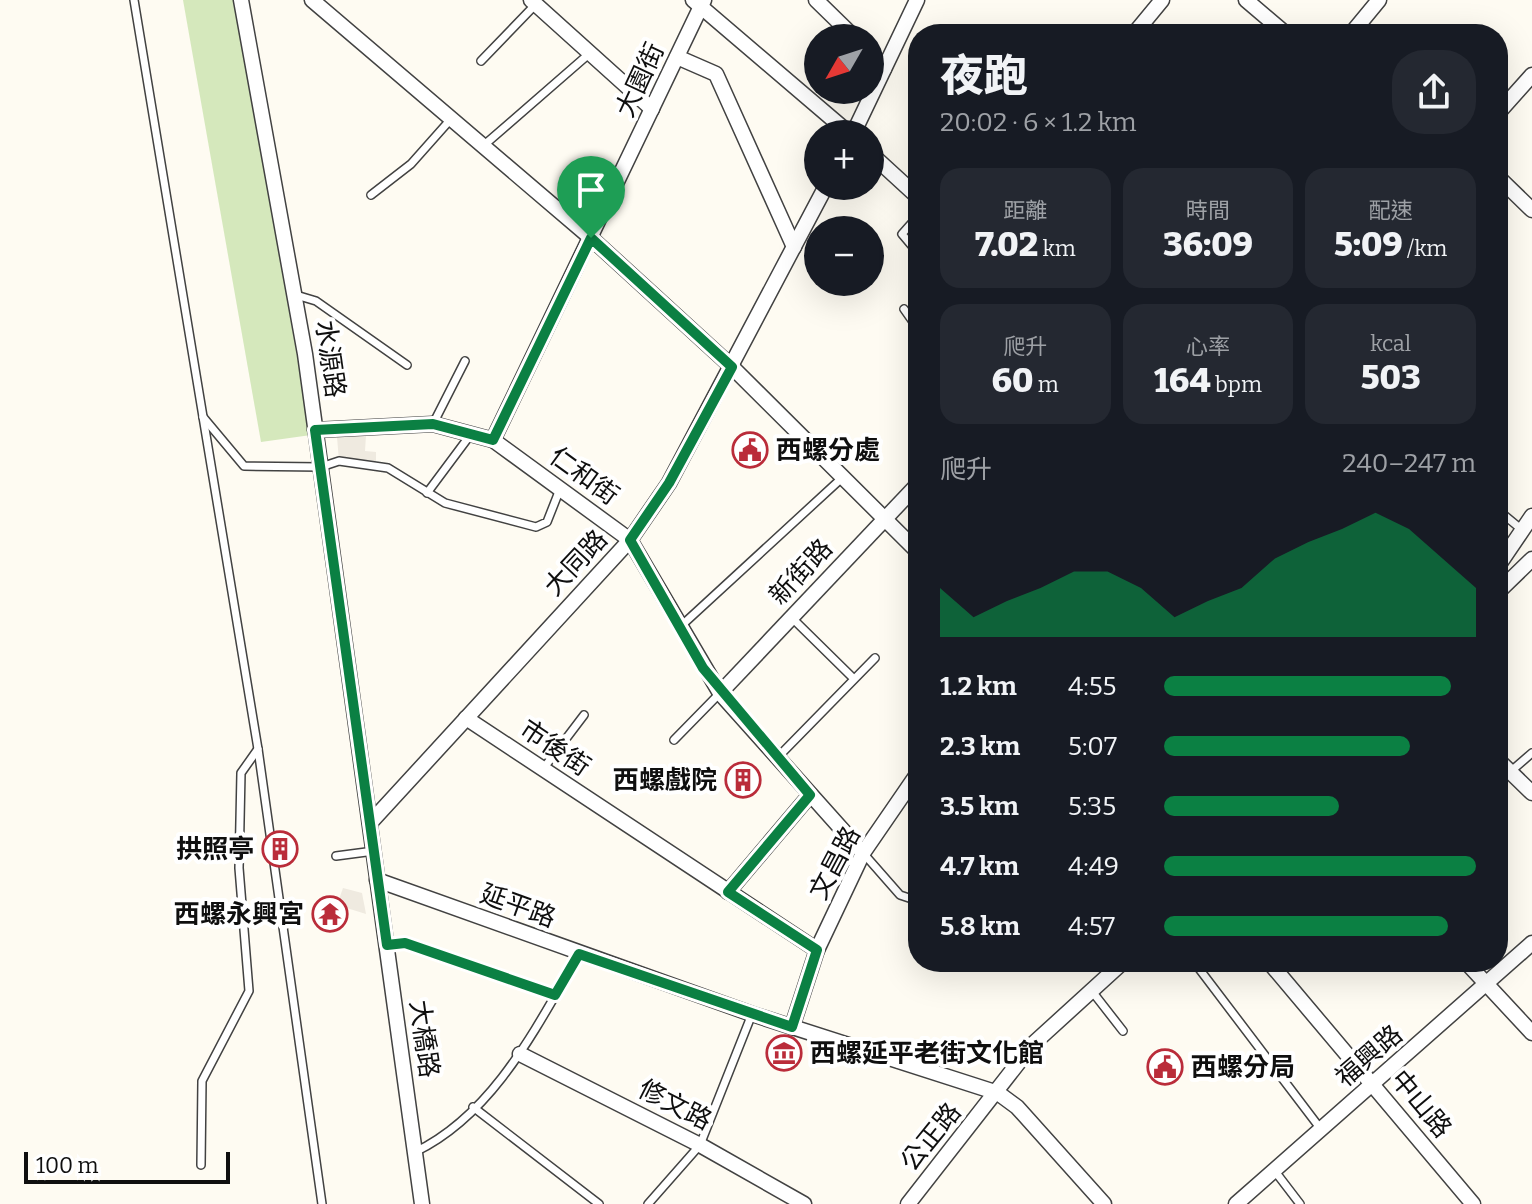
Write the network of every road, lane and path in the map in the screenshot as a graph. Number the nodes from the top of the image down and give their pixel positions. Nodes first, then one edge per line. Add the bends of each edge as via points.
1 (134, 0) edge
2 (241, 0) edge
3 (312, 0) edge
4 (816, 0) edge
5 (917, 0) edge
6 (1162, 0) edge
7 (1246, 0) edge
8 (1379, 0) edge
9 (534, 2) edge
10 (699, 2) edge
11 (841, 24) edge
12 (1142, 24) edge
13 (1274, 24) edge
14 (1359, 24) edge
15 (590, 53) junction
16 (677, 57) junction
17 (481, 61) dead end
18 (884, 69) edge
19 (1532, 75) edge
20 (1508, 102) edge
21 (652, 109) junction
22 (451, 119) junction
23 (836, 120) edge
24 (483, 146) junction
25 (884, 166) edge
26 (1508, 187) edge
27 (908, 188) edge
28 (371, 195) dead end
29 (819, 200) edge
30 (1532, 210) edge
31 (591, 238) junction
32 (794, 247) junction
33 (296, 295) junction
34 (904, 309) dead end
35 (908, 315) edge
36 (465, 361) dead end
37 (407, 365) dead end
38 (732, 367) junction
39 (203, 417) junction
40 (433, 424) junction
41 (315, 430) junction
42 (471, 434) junction
43 (493, 440) junction
44 (321, 467) junction
45 (843, 477) junction
46 (560, 489) junction
47 (427, 493) junction
48 (908, 494) edge
49 (1532, 516) edge
50 (884, 518) junction
51 (1508, 518) edge
52 (1521, 529) junction
53 (630, 540) junction
54 (908, 542) edge
55 (1508, 550) edge
56 (1532, 559) edge
57 (1508, 582) edge
58 (791, 617) junction
59 (681, 626) junction
60 (875, 658) dead end
61 (851, 676) dead end
62 (720, 693) junction
63 (584, 715) dead end
64 (466, 718) junction
65 (674, 740) dead end
66 (258, 749) junction
67 (1532, 753) edge
68 (777, 758) junction
69 (543, 769) junction
70 (1510, 772) joint
71 (908, 788) edge
72 (1532, 793) edge
73 (810, 795) junction
74 (370, 823) junction
75 (374, 851) junction
76 (863, 853) junction
77 (336, 856) dead end
78 (377, 880) junction
79 (728, 892) junction
80 (908, 898) edge
81 (1532, 943) edge
82 (387, 945) junction
83 (817, 950) junction
84 (579, 954) junction
85 (1508, 963) edge
86 (1112, 972) edge
87 (1202, 972) edge
88 (1278, 972) edge
89 (1475, 972) edge
90 (1498, 972) edge
91 (1485, 983) junction
92 (1091, 990) junction
93 (555, 995) junction
94 (752, 1014) junction
95 (792, 1027) junction
96 (1123, 1031) dead end
97 (1532, 1033) edge
98 (520, 1054) junction
99 (1375, 1085) junction
100 (998, 1093) junction
101 (473, 1107) junction
102 (1320, 1128) junction
103 (700, 1145) junction
104 (415, 1152) junction
105 (201, 1165) dead end
106 (1274, 1170) junction
107 (801, 1203) edge
108 (322, 1204) edge
109 (422, 1204) edge
110 (599, 1204) edge
111 (648, 1204) edge
112 (908, 1204) edge
113 (1104, 1204) edge
114 (1236, 1204) edge
115 (1300, 1204) edge
116 (1473, 1204) edge

1 - 39 lane
2 - 33 street, 水源路
3 - 22 street
4 - 11 street
5 - 18 street
6 - 12 street
7 - 13 street
8 - 14 street
9 - 15 street
9 - 17 lane
10 - 16 street, 大園街
10 - 23 street
15 - 21 street
15 - 24 lane
16 - 21 street, 大園街
16 - 32 street via 716,74
19 - 20 street
21 - 31 street, 大園街
22 - 24 street
22 - 28 lane via 411,164
24 - 31 street
25 - 27 street
26 - 30 street
29 - 32 street, 大同路
31 - 38 street
31 - 43 street, 大園街
32 - 38 street, 大同路
33 - 37 lane via 316,301
33 - 41 street, 水源路
34 - 35 lane
36 - 40 lane
38 - 45 street
38 - 53 street, 大同路 via 669,483
39 - 44 lane via 244,466
39 - 66 lane
40 - 41 street, 仁和街
40 - 42 street, 仁和街
41 - 44 street, 水源路
42 - 43 street, 仁和街
42 - 47 lane
43 - 46 street, 仁和街
44 - 47 lane via 339,461 388,468
44 - 74 street, 水源路
45 - 50 street
45 - 59 lane
46 - 47 lane via 547,522 536,527 458,507
46 - 53 street, 仁和街
48 - 50 street, 新街路
49 - 52 street
50 - 54 street
50 - 58 street, 新街路
51 - 52 lane
52 - 55 street
53 - 59 street, 仁和街
53 - 64 street, 大同路
56 - 57 street
58 - 61 lane
58 - 62 street, 新街路
59 - 62 street, 仁和街
60 - 68 lane
62 - 65 lane
62 - 68 street, 仁和街
63 - 69 lane
64 - 69 street, 市後街
64 - 74 street, 大同路
66 - 105 lane via 241,773 239,868 249,991 202,1081
66 - 108 lane
67 - 70 lane
68 - 73 street, 仁和街
69 - 79 street, 市後街
70 - 72 street
71 - 76 street, 文昌路
73 - 76 street, 仁和街
73 - 79 street
74 - 75 street
75 - 77 lane
75 - 78 street
76 - 80 lane
76 - 83 street, 文昌路
78 - 82 street, 大橋路
78 - 84 street, 延平路
79 - 83 street, 市後街
81 - 85 street, 福興路
82 - 93 lane via 405,943
82 - 104 street, 大橋路
83 - 95 street, 文昌路
84 - 93 lane
84 - 94 street, 延平路
86 - 92 street, 公正路
87 - 102 lane
88 - 99 street, 中山路
89 - 91 street
90 - 91 street, 福興路
91 - 97 street
91 - 99 street, 福興路
92 - 96 lane
92 - 100 street, 公正路 via 1033,1044
93 - 98 lane
94 - 95 street, 延平路
94 - 103 lane
95 - 100 street, 延平路
98 - 101 lane
98 - 103 street, 修文路
99 - 102 street, 福興路
99 - 116 street, 中山路
100 - 112 street, 公正路
100 - 113 street, 延平路 via 1017,1107
101 - 104 lane
101 - 110 lane
102 - 106 street, 福興路
103 - 107 street, 修文路
103 - 111 lane
104 - 109 street, 大橋路
106 - 114 street, 福興路
106 - 115 lane

